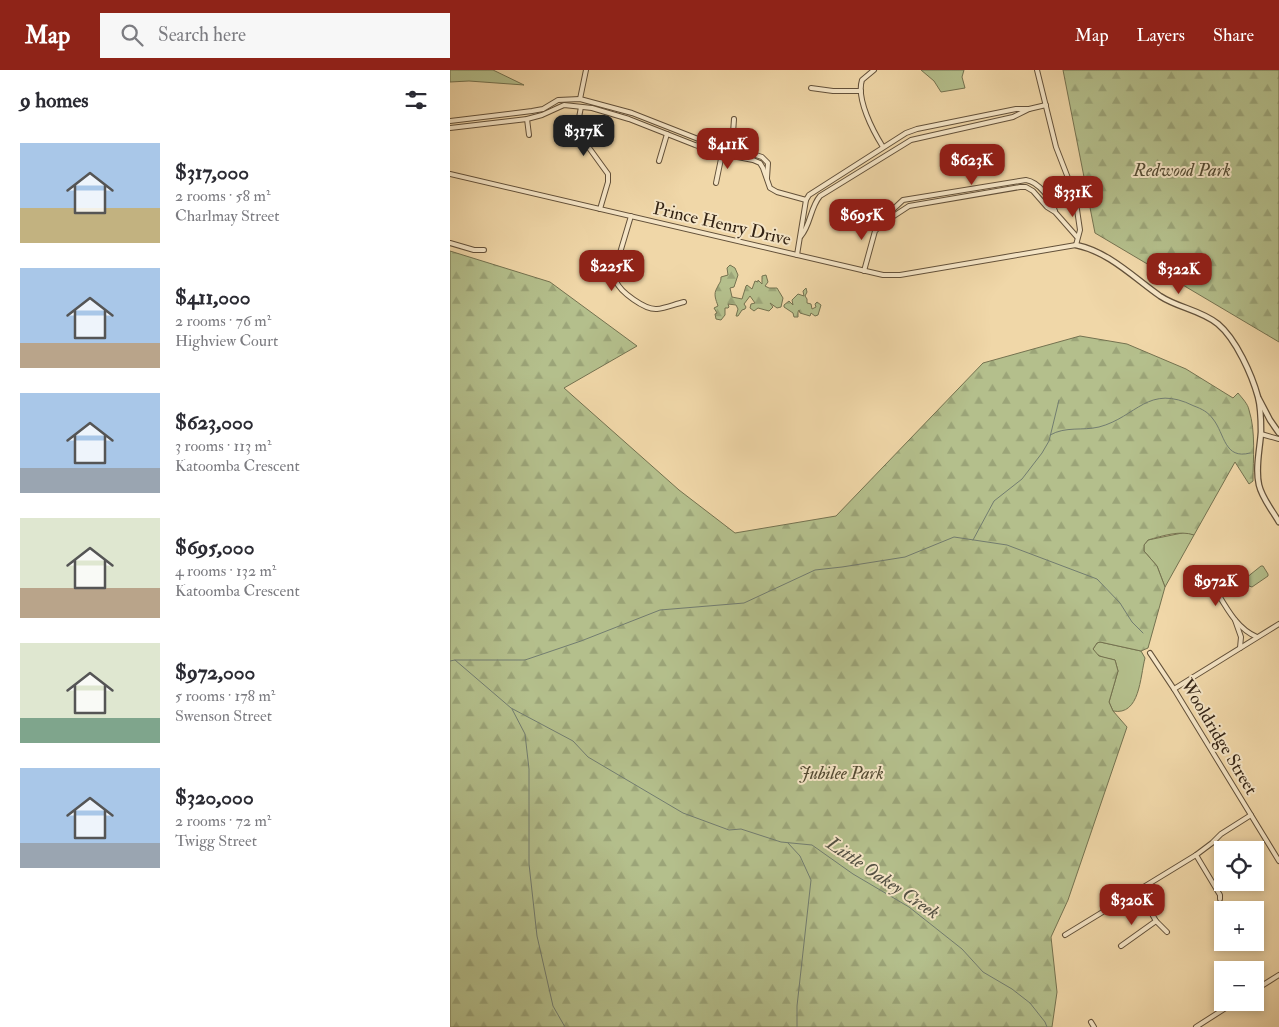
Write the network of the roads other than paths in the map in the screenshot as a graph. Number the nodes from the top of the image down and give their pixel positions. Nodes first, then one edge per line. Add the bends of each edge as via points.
1 (586, 70) edge
2 (874, 70) edge
3 (1037, 70) edge
4 (811, 88) dead end
5 (861, 91) junction
6 (580, 99) junction
7 (1046, 105) junction
8 (581, 107) junction
9 (1029, 109) junction
10 (527, 119) junction
11 (734, 119) dead end
12 (450, 121) edge
13 (450, 128) edge
14 (668, 134) junction
15 (530, 135) dead end
16 (732, 147) junction
17 (883, 148) junction
18 (722, 154) junction
19 (659, 161) dead end
20 (450, 174) edge
21 (767, 178) junction
22 (716, 183) dead end
23 (806, 200) junction
24 (600, 210) junction
25 (1055, 212) junction
26 (631, 216) junction
27 (884, 223) junction
28 (801, 236) junction
29 (1077, 238) junction
30 (450, 243) edge
31 (1076, 245) junction
32 (484, 250) dead end
33 (797, 255) junction
34 (864, 271) junction
35 (684, 302) dead end
36 (1258, 398) junction
37 (1279, 433) edge
38 (1261, 434) junction
39 (1279, 439) edge
40 (1279, 522) edge
41 (1212, 584) dead end
42 (1235, 620) junction
43 (1279, 624) edge
44 (1257, 637) junction
45 (1240, 648) junction
46 (1150, 653) dead end
47 (1174, 689) junction
48 (1251, 815) junction
49 (1196, 855) junction
50 (1279, 862) edge
51 (1138, 890) junction
52 (1220, 899) dead end
53 (1156, 921) junction
54 (1167, 932) dead end
55 (1065, 934) dead end
56 (1121, 946) dead end
57 (1279, 975) edge
58 (1264, 984) edge
59 (1221, 1011) edge
60 (1091, 1022) dead end
61 (1094, 1027) edge
62 (1195, 1027) edge

1 - 6 street
2 - 5 street via 862,80
3 - 7 street
4 - 5 street
5 - 17 street via 868,122
6 - 12 street via 558,100 532,111
6 - 16 street via 632,113 711,144
7 - 9 street
7 - 29 street via 1056,147 1075,196 1080,230
8 - 10 street via 564,105
8 - 14 street via 629,118
8 - 24 street via 579,134 608,174
9 - 17 street via 917,129
9 - 28 street via 1013,117 916,138 904,144 820,196 815,202 808,228
10 - 13 street
10 - 15 street
11 - 16 street
14 - 18 street
14 - 19 street
16 - 21 street via 766,160 769,168
17 - 23 street via 808,195
18 - 21 street via 753,160 760,164
18 - 22 street
20 - 24 street, Prince Henry Drive
21 - 23 street via 770,188 777,192
23 - 28 street
24 - 26 street, Prince Henry Drive
25 - 27 street via 1033,191 1020,187 909,206
25 - 27 street via 1035,182 1026,180 903,200 887,215
25 - 29 street
26 - 33 street, Prince Henry Drive
26 - 35 street via 619,256 620,263 616,265 615,277 619,285 634,300 647,307 657,309
27 - 34 street via 876,231
28 - 33 street
29 - 31 street
30 - 32 street
31 - 34 street, Prince Henry Drive via 900,275
31 - 36 street via 1092,249 1162,297 1218,324 1234,343
33 - 34 street, Prince Henry Drive
36 - 37 street
36 - 38 street
38 - 39 street
38 - 40 street via 1259,482 1264,498
41 - 42 street
42 - 44 street via 1247,633
42 - 45 street via 1241,637
43 - 44 street
44 - 45 street
45 - 47 street
46 - 47 street, Wooldridge Street
47 - 48 street, Wooldridge Street
48 - 49 street
48 - 50 street, Wooldridge Street
49 - 51 street
49 - 52 street
51 - 53 street
51 - 55 street
53 - 54 street
53 - 56 street
57 - 58 street
59 - 62 street
60 - 61 street

